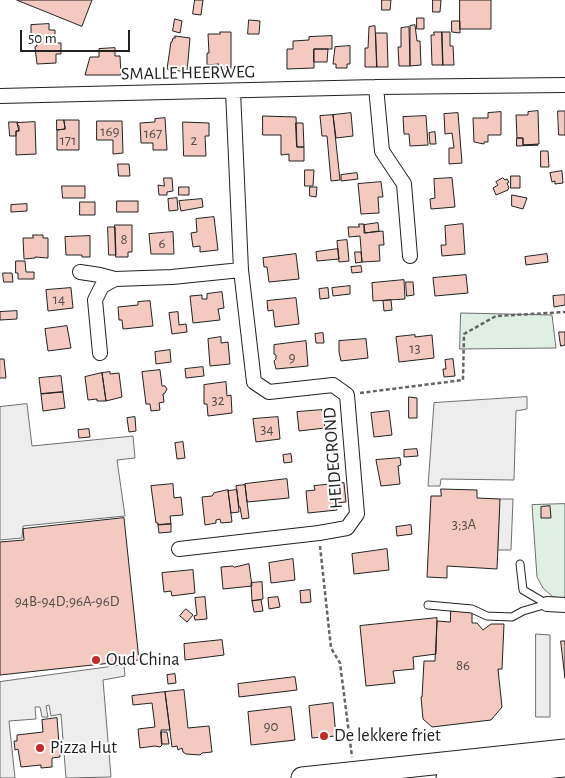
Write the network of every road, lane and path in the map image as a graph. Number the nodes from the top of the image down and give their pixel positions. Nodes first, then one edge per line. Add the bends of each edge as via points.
1 (565, 85) edge
2 (376, 87) junction
3 (232, 91) junction
4 (0, 96) edge
5 (410, 256) dead end
6 (241, 270) junction
7 (80, 272) dead end
8 (115, 280) junction
9 (565, 312) edge
10 (100, 353) dead end
11 (347, 395) junction
12 (319, 533) junction
13 (179, 548) dead end
14 (520, 564) dead end
15 (547, 604) junction
16 (428, 605) dead end
17 (565, 605) edge
18 (565, 750) edge
19 (565, 766) edge
20 (354, 772) junction
21 (302, 778) edge
22 (447, 778) edge

1 - 2 street, SMALLE HEERWEG
2 - 3 street, SMALLE HEERWEG
2 - 5 street via 382,151 404,184
3 - 4 street, SMALLE HEERWEG
3 - 6 street, HEIDEGROND
6 - 8 street
6 - 11 street, HEIDEGROND via 254,382 269,392 333,386
7 - 8 street
8 - 10 street via 102,286 96,300
9 - 11 path via 496,316 464,334 463,380
11 - 12 street, HEIDEGROND via 357,514 347,528
12 - 13 street, HEIDEGROND
12 - 20 path via 331,648 340,664
14 - 15 lane via 523,590
15 - 16 lane via 512,617 487,616 472,609
15 - 17 street
18 - 20 main road
19 - 22 main road
20 - 21 main road

